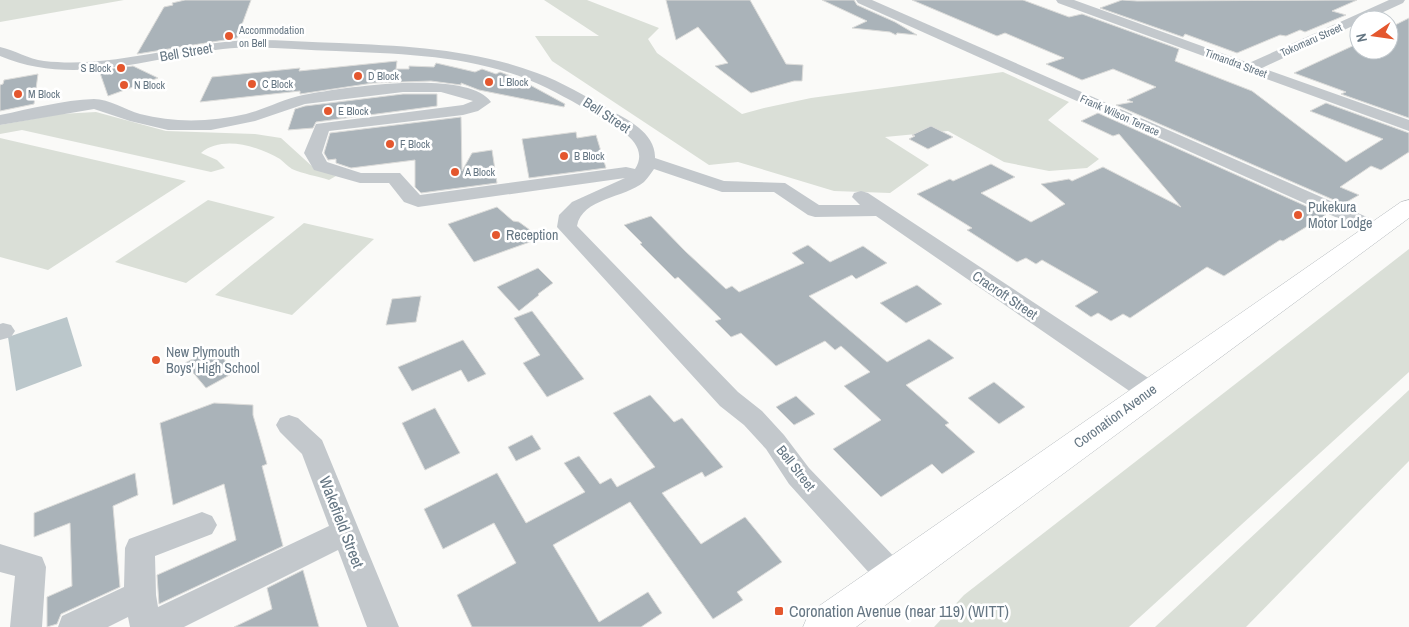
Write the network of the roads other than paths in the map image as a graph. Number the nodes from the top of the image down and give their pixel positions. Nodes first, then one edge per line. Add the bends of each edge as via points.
1 (862, 0) edge
2 (1062, 0) edge
3 (1400, 0) edge
4 (0, 51) edge
5 (1250, 68) junction
6 (0, 120) edge
7 (1409, 126) edge
8 (644, 168) junction
9 (861, 197) dead end
10 (1409, 207) edge
11 (879, 210) junction
12 (1378, 229) junction
13 (1150, 392) junction
14 (289, 425) dead end
15 (202, 525) dead end
16 (346, 532) junction
17 (0, 558) edge
18 (892, 576) junction
19 (140, 595) junction
20 (379, 625) edge
21 (26, 627) edge
22 (74, 627) edge
23 (146, 627) edge
24 (150, 627) edge
25 (823, 627) edge

1 - 12 street, Frank Wilson Terrace
2 - 5 street, Timandra Street
3 - 5 street, Tokomaru Street
4 - 8 street, Bell Street via 39,64 82,67 112,65 225,45 410,50 453,55 524,72 572,93 642,140 647,151
5 - 7 street, Timandra Street
6 - 8 street via 95,104 168,125 211,125 249,118 303,100 403,87 440,88 476,96 483,102 463,110 322,127 313,153 320,166 360,178 394,177 411,198 418,201
8 - 11 street via 722,186 778,186 815,211
8 - 18 street, Bell Street via 624,186 570,211 567,227 729,399 753,418 799,476
9 - 11 street, Cracroft Street
10 - 12 highway, Coronation Avenue
11 - 13 street, Cracroft Street
12 - 13 highway, Coronation Avenue
13 - 18 highway, Coronation Avenue
14 - 16 street, Wakefield Street via 313,448
15 - 19 street via 140,548
16 - 20 street, Wakefield Street
16 - 24 street
17 - 21 street via 31,567
18 - 25 highway, Coronation Avenue
19 - 22 street
19 - 23 street

